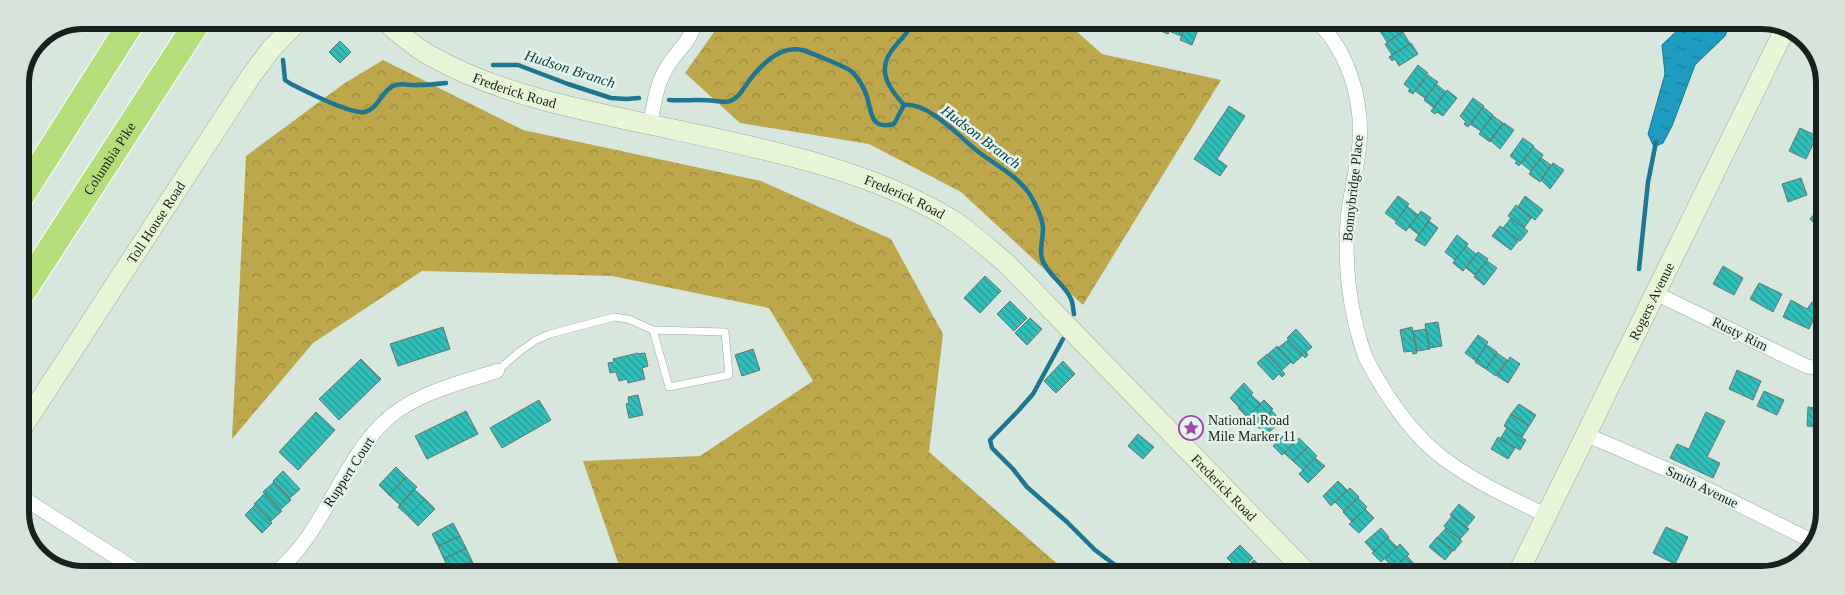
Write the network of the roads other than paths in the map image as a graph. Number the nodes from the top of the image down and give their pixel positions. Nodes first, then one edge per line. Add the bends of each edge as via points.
1 (126, 29) edge
2 (193, 29) edge
3 (290, 29) edge
4 (394, 29) edge
5 (694, 29) edge
6 (1324, 29) edge
7 (1783, 33) edge
8 (650, 124) junction
9 (29, 184) edge
10 (29, 282) edge
11 (1657, 294) junction
12 (653, 330) junction
13 (1816, 368) edge
14 (497, 371) joint
15 (29, 417) edge
16 (1587, 435) junction
17 (29, 502) edge
18 (1546, 514) junction
19 (1809, 539) edge
20 (130, 566) edge
21 (282, 566) edge
22 (1300, 566) edge
23 (1522, 566) edge

1 - 9 highway
2 - 10 highway, Columbia Pike
3 - 15 street, Toll House Road via 251,76
4 - 8 street, Frederick Road via 428,54 462,72 574,108
5 - 8 street via 660,79
6 - 18 street, Bonnybridge Place via 1351,74 1358,100 1360,137 1346,246 1352,308 1364,355 1386,394 1413,430 1442,457 1495,490
7 - 11 street, Rogers Avenue
8 - 22 street, Frederick Road via 837,170 891,189 953,221 1008,265
11 - 13 street, Rusty Rim
11 - 16 street, Rogers Avenue
12 - 12 lane via 725,332 729,375 669,387
12 - 14 lane via 628,319 614,317 536,340
14 - 21 street, Ruppert Court via 424,395 382,424 364,445 303,544
16 - 18 street, Rogers Avenue
16 - 19 street, Smith Avenue via 1675,473
17 - 20 street
18 - 23 street, Rogers Avenue

